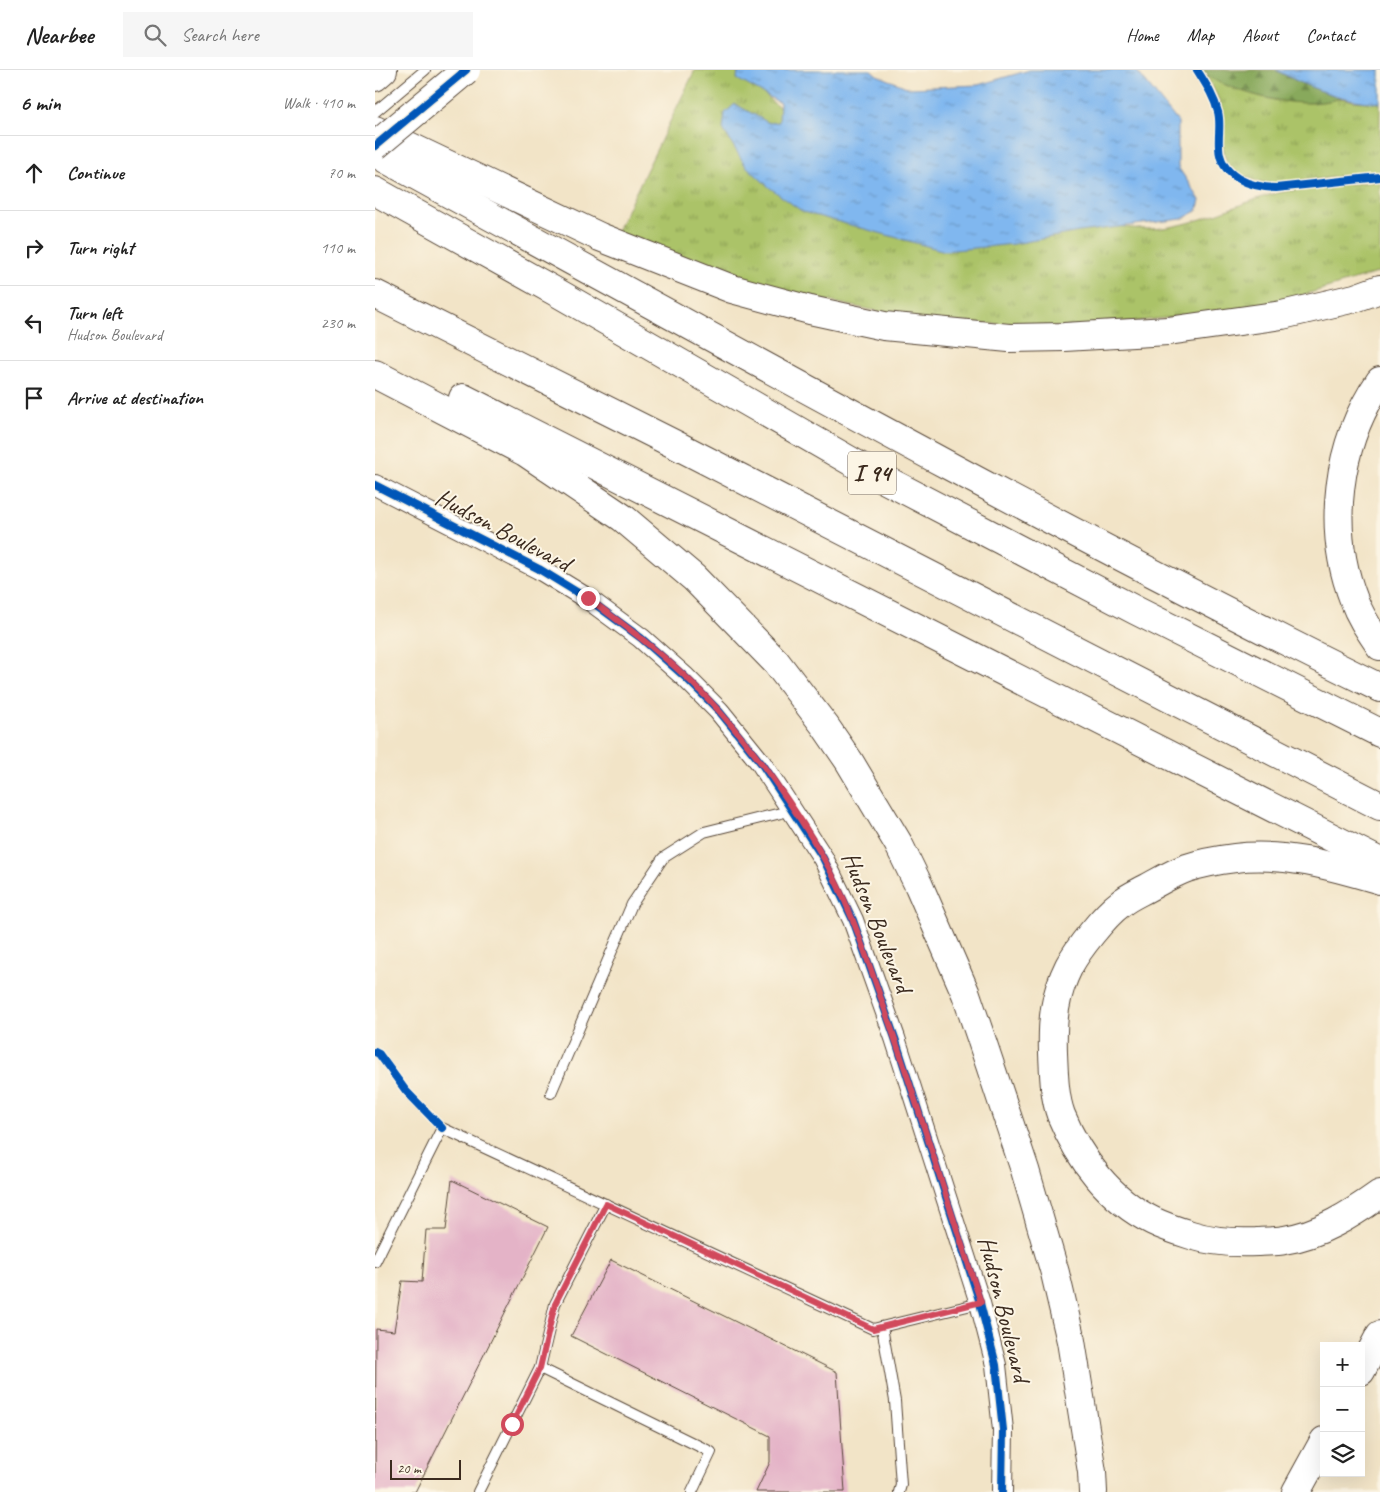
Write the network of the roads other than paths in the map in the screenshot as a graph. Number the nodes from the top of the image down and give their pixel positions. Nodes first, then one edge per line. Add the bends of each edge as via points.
1 (383, 70) edge
2 (425, 70) edge
3 (466, 70) edge
4 (375, 77) edge
5 (375, 112) edge
6 (375, 130) edge
7 (375, 146) edge
8 (375, 153) edge
9 (375, 191) edge
10 (1380, 289) edge
11 (375, 294) edge
12 (375, 354) edge
13 (375, 374) edge
14 (1380, 381) edge
15 (375, 485) edge
16 (1380, 646) edge
17 (1380, 688) edge
18 (1380, 733) edge
19 (1380, 806) edge
20 (793, 810) junction
21 (1380, 862) edge
22 (1380, 880) edge
23 (551, 1093) dead end
24 (1380, 1194) edge
25 (606, 1204) junction
26 (375, 1262) edge
27 (981, 1302) junction
28 (882, 1327) junction
29 (1380, 1335) edge
30 (1365, 1363) edge
31 (540, 1368) junction
32 (1320, 1448) edge
33 (478, 1492) edge
34 (692, 1492) edge
35 (899, 1492) edge
36 (1002, 1492) edge
37 (1093, 1492) edge
38 (1296, 1492) edge

1 - 4 main road
2 - 5 lane
3 - 7 main road, bridge
6 - 10 main road via 600,237 732,289 884,326 1009,338 1168,331 1282,315
8 - 17 main road via 922,452 1239,619
9 - 18 main road, I 94 via 861,467
11 - 19 main road, I 94
12 - 21 main road
13 - 37 main road via 525,452 623,518 694,578 770,656 804,697 849,761 898,842 923,895 966,994 997,1084 1055,1273 1071,1341
14 - 16 main road via 1352,436 1344,463 1339,512 1345,573 1353,599
15 - 20 street, Hudson Boulevard via 539,569 588,598 641,638 719,711 761,763
20 - 23 lane via 704,832 663,858 632,904
20 - 27 street, Hudson Boulevard via 823,858 853,920
22 - 24 main road via 1300,859 1271,857 1236,858 1187,868 1119,904 1089,939 1062,984 1056,999 1052,1028 1054,1079 1061,1114 1078,1150 1120,1200 1153,1221 1216,1241 1283,1240 1327,1226
25 - 26 lane via 443,1128
25 - 28 lane via 873,1329
25 - 31 lane via 555,1304
27 - 28 lane
27 - 36 street, Hudson Boulevard via 996,1365 1003,1430
28 - 35 lane via 895,1401
29 - 30 main road
31 - 33 lane
31 - 34 lane via 711,1452
32 - 38 main road

